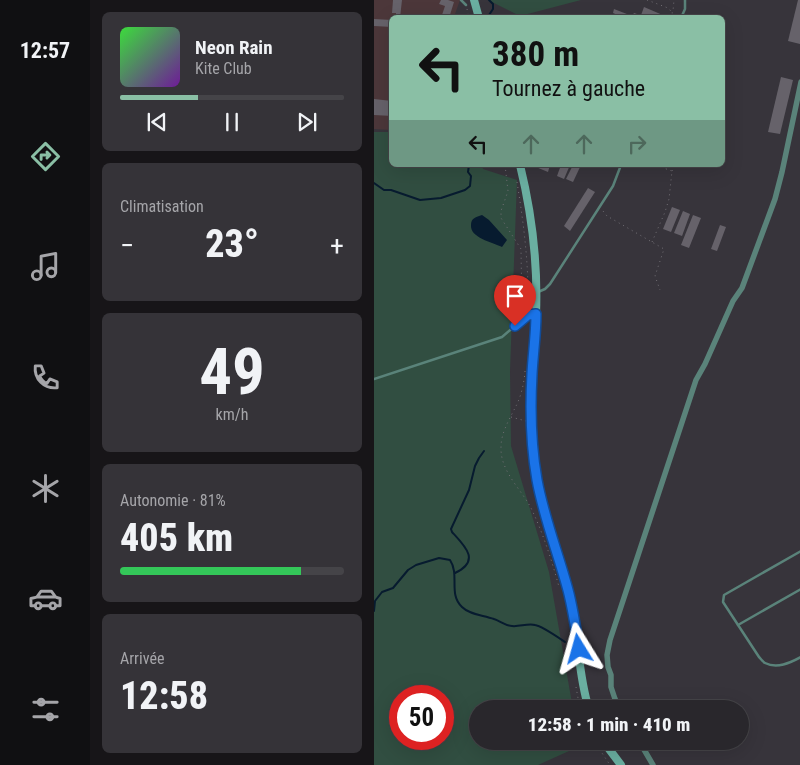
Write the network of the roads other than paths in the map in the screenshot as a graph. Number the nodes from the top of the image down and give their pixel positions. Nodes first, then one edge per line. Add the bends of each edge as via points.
1 (461, 0) edge
2 (474, 0) edge
3 (685, 0) edge
4 (466, 5) road end
5 (478, 15) edge
6 (682, 15) edge
7 (800, 82) edge
8 (520, 167) edge
9 (620, 167) edge
10 (536, 292) junction
11 (532, 315) junction
12 (374, 379) edge
13 (800, 551) edge
14 (800, 589) edge
15 (738, 625) junction
16 (800, 657) edge
17 (587, 700) edge
18 (615, 700) edge
19 (610, 750) edge
20 (644, 750) edge
21 (621, 765) edge
22 (653, 765) edge

1 - 4 lane
2 - 5 main road
3 - 6 lane
7 - 18 street via 775,199 742,288 696,380 610,640 607,656
8 - 10 main road via 532,232
9 - 10 lane via 613,186 550,284
10 - 11 main road
11 - 12 lane via 502,337
11 - 17 main road via 535,341 532,424 537,480 570,598
13 - 15 lane via 724,595 723,602
14 - 15 lane
15 - 16 lane via 765,663 788,664
19 - 21 main road
20 - 22 street

